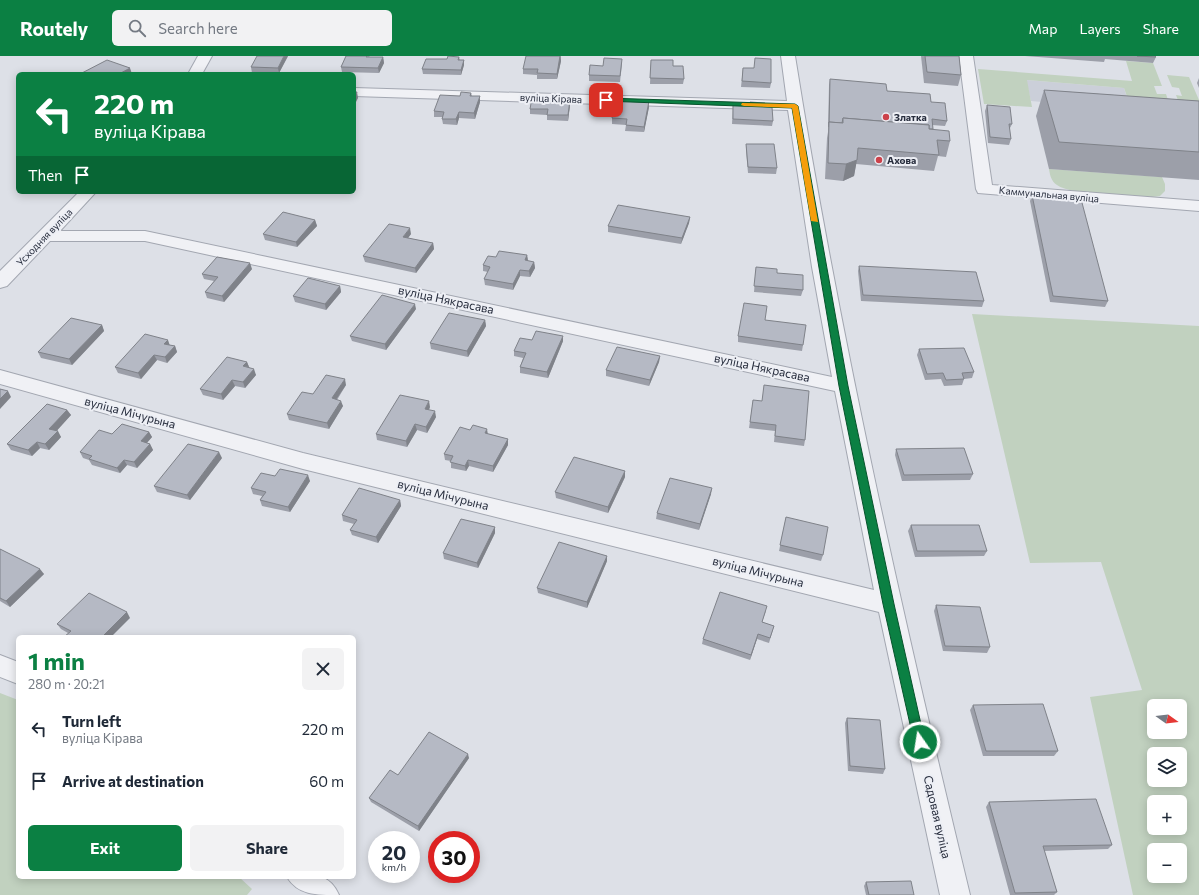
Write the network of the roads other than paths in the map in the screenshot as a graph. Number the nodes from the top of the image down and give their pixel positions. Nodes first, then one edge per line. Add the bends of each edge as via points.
1 (205, 56) edge
2 (788, 56) edge
3 (966, 56) edge
4 (196, 72) edge
5 (356, 92) edge
6 (795, 106) junction
7 (86, 194) edge
8 (1199, 206) edge
9 (45, 236) junction
10 (0, 282) edge
11 (0, 377) edge
12 (843, 386) junction
13 (888, 604) junction
14 (0, 666) edge
15 (16, 673) edge
16 (304, 879) edge
17 (324, 895) edge
18 (955, 895) edge

1 - 4 street
2 - 6 street, Садовая вуліца
3 - 8 street, Каммунальная вуліца via 984,189
5 - 6 street, вуліца Кірава
6 - 12 street, Садовая вуліца
7 - 9 street, Усходняя вуліца
9 - 10 street, Усходняя вуліца
9 - 12 street, вуліца Някрасава via 145,236
11 - 13 street, вуліца Мічурына via 303,461
12 - 13 street, Садовая вуліца
13 - 18 street, Садовая вуліца
14 - 15 street
16 - 17 street

